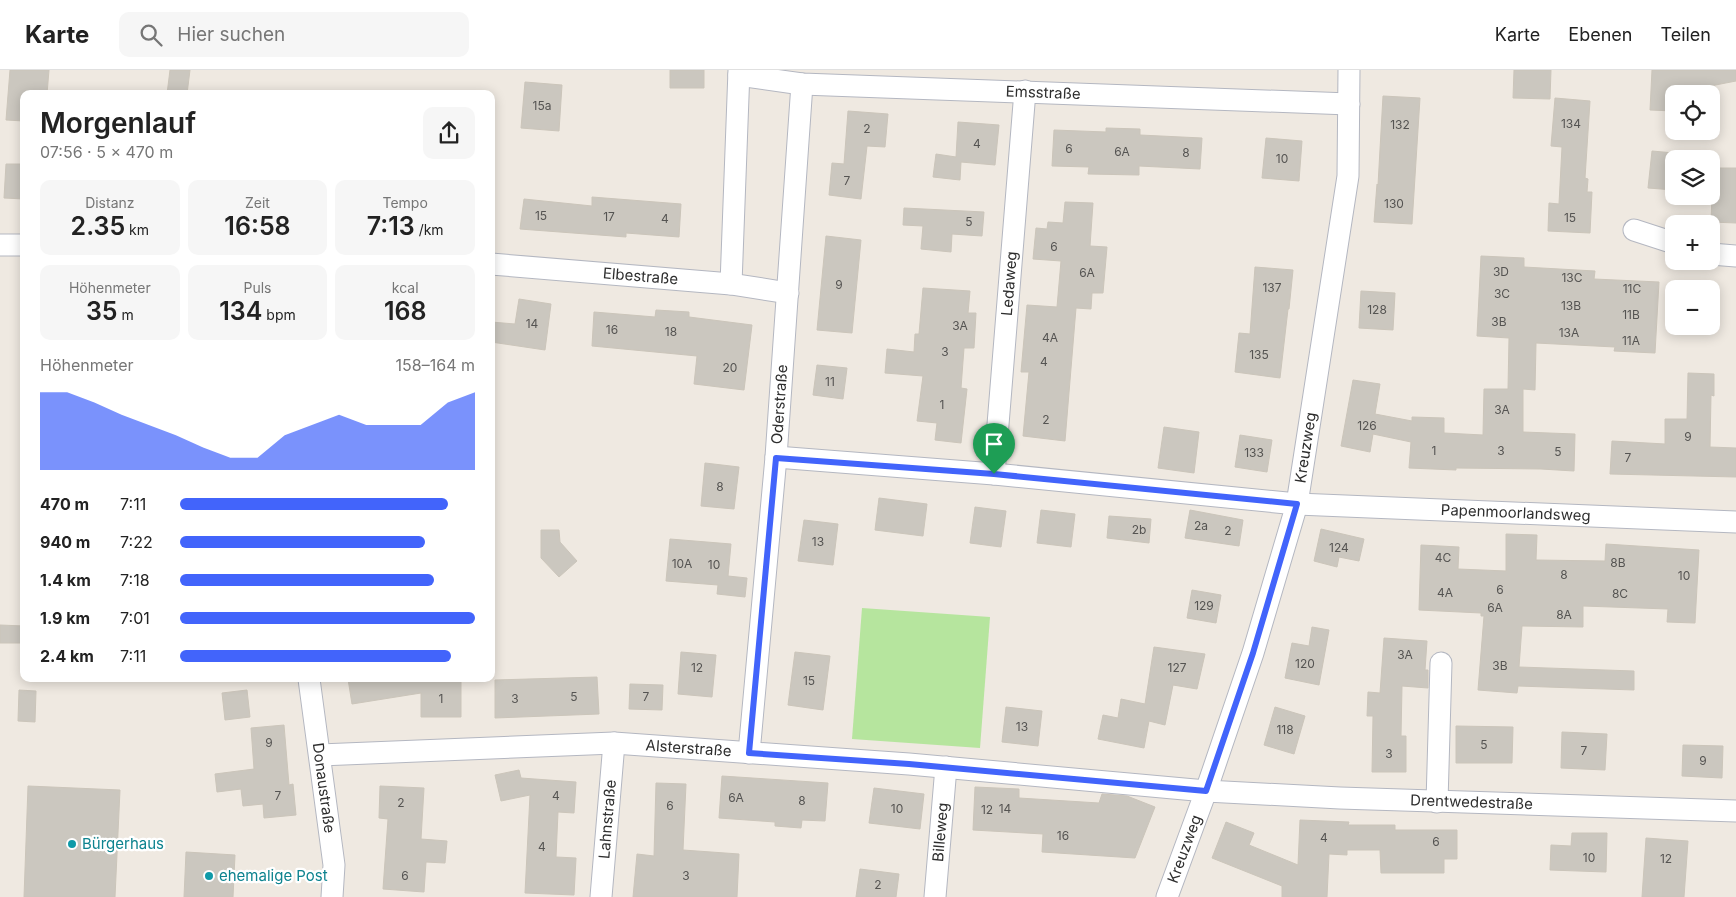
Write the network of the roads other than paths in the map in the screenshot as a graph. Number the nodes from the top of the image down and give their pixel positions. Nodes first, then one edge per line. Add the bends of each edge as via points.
1 (1349, 70) edge
2 (739, 72) edge
3 (802, 84) junction
4 (1025, 91) junction
5 (1349, 104) junction
6 (1634, 230) dead end
7 (1665, 240) edge
8 (20, 244) edge
9 (0, 246) edge
10 (1720, 255) edge
11 (1736, 256) edge
12 (495, 264) edge
13 (731, 284) junction
14 (788, 293) junction
15 (776, 458) junction
16 (994, 474) junction
17 (1297, 504) junction
18 (1736, 522) edge
19 (1441, 663) dead end
20 (309, 682) edge
21 (614, 743) junction
22 (749, 753) junction
23 (320, 755) junction
24 (946, 767) junction
25 (1206, 791) junction
26 (1437, 802) junction
27 (1736, 811) edge
28 (332, 897) edge
29 (601, 897) edge
30 (935, 897) edge
31 (1167, 897) edge

1 - 5 street, Kreuzweg
2 - 3 street, Emsstraße
2 - 13 street
3 - 4 street, Emsstraße
3 - 14 street, Oderstraße
4 - 5 street, Emsstraße
4 - 16 street, Ledaweg
5 - 17 street, Kreuzweg via 1348,176
6 - 7 street
8 - 9 street
10 - 11 street
12 - 13 street, Elbestraße
13 - 14 street, Elbestraße
14 - 15 street, Oderstraße
15 - 16 street, Papenmoorlandsweg
15 - 22 street, Oderstraße
16 - 17 street, Papenmoorlandsweg
17 - 18 street, Papenmoorlandsweg
17 - 25 street, Kreuzweg via 1253,653
19 - 26 street
20 - 23 street, Donaustraße
21 - 22 street, Alsterstraße
21 - 23 street, Alsterstraße
21 - 29 street, Lahnstraße
22 - 24 street, Alsterstraße
23 - 28 street, Donaustraße via 334,864
24 - 25 street, Alsterstraße
24 - 30 street, Billeweg
25 - 26 street, Drentwedestraße
25 - 31 street, Kreuzweg
26 - 27 street, Drentwedestraße

